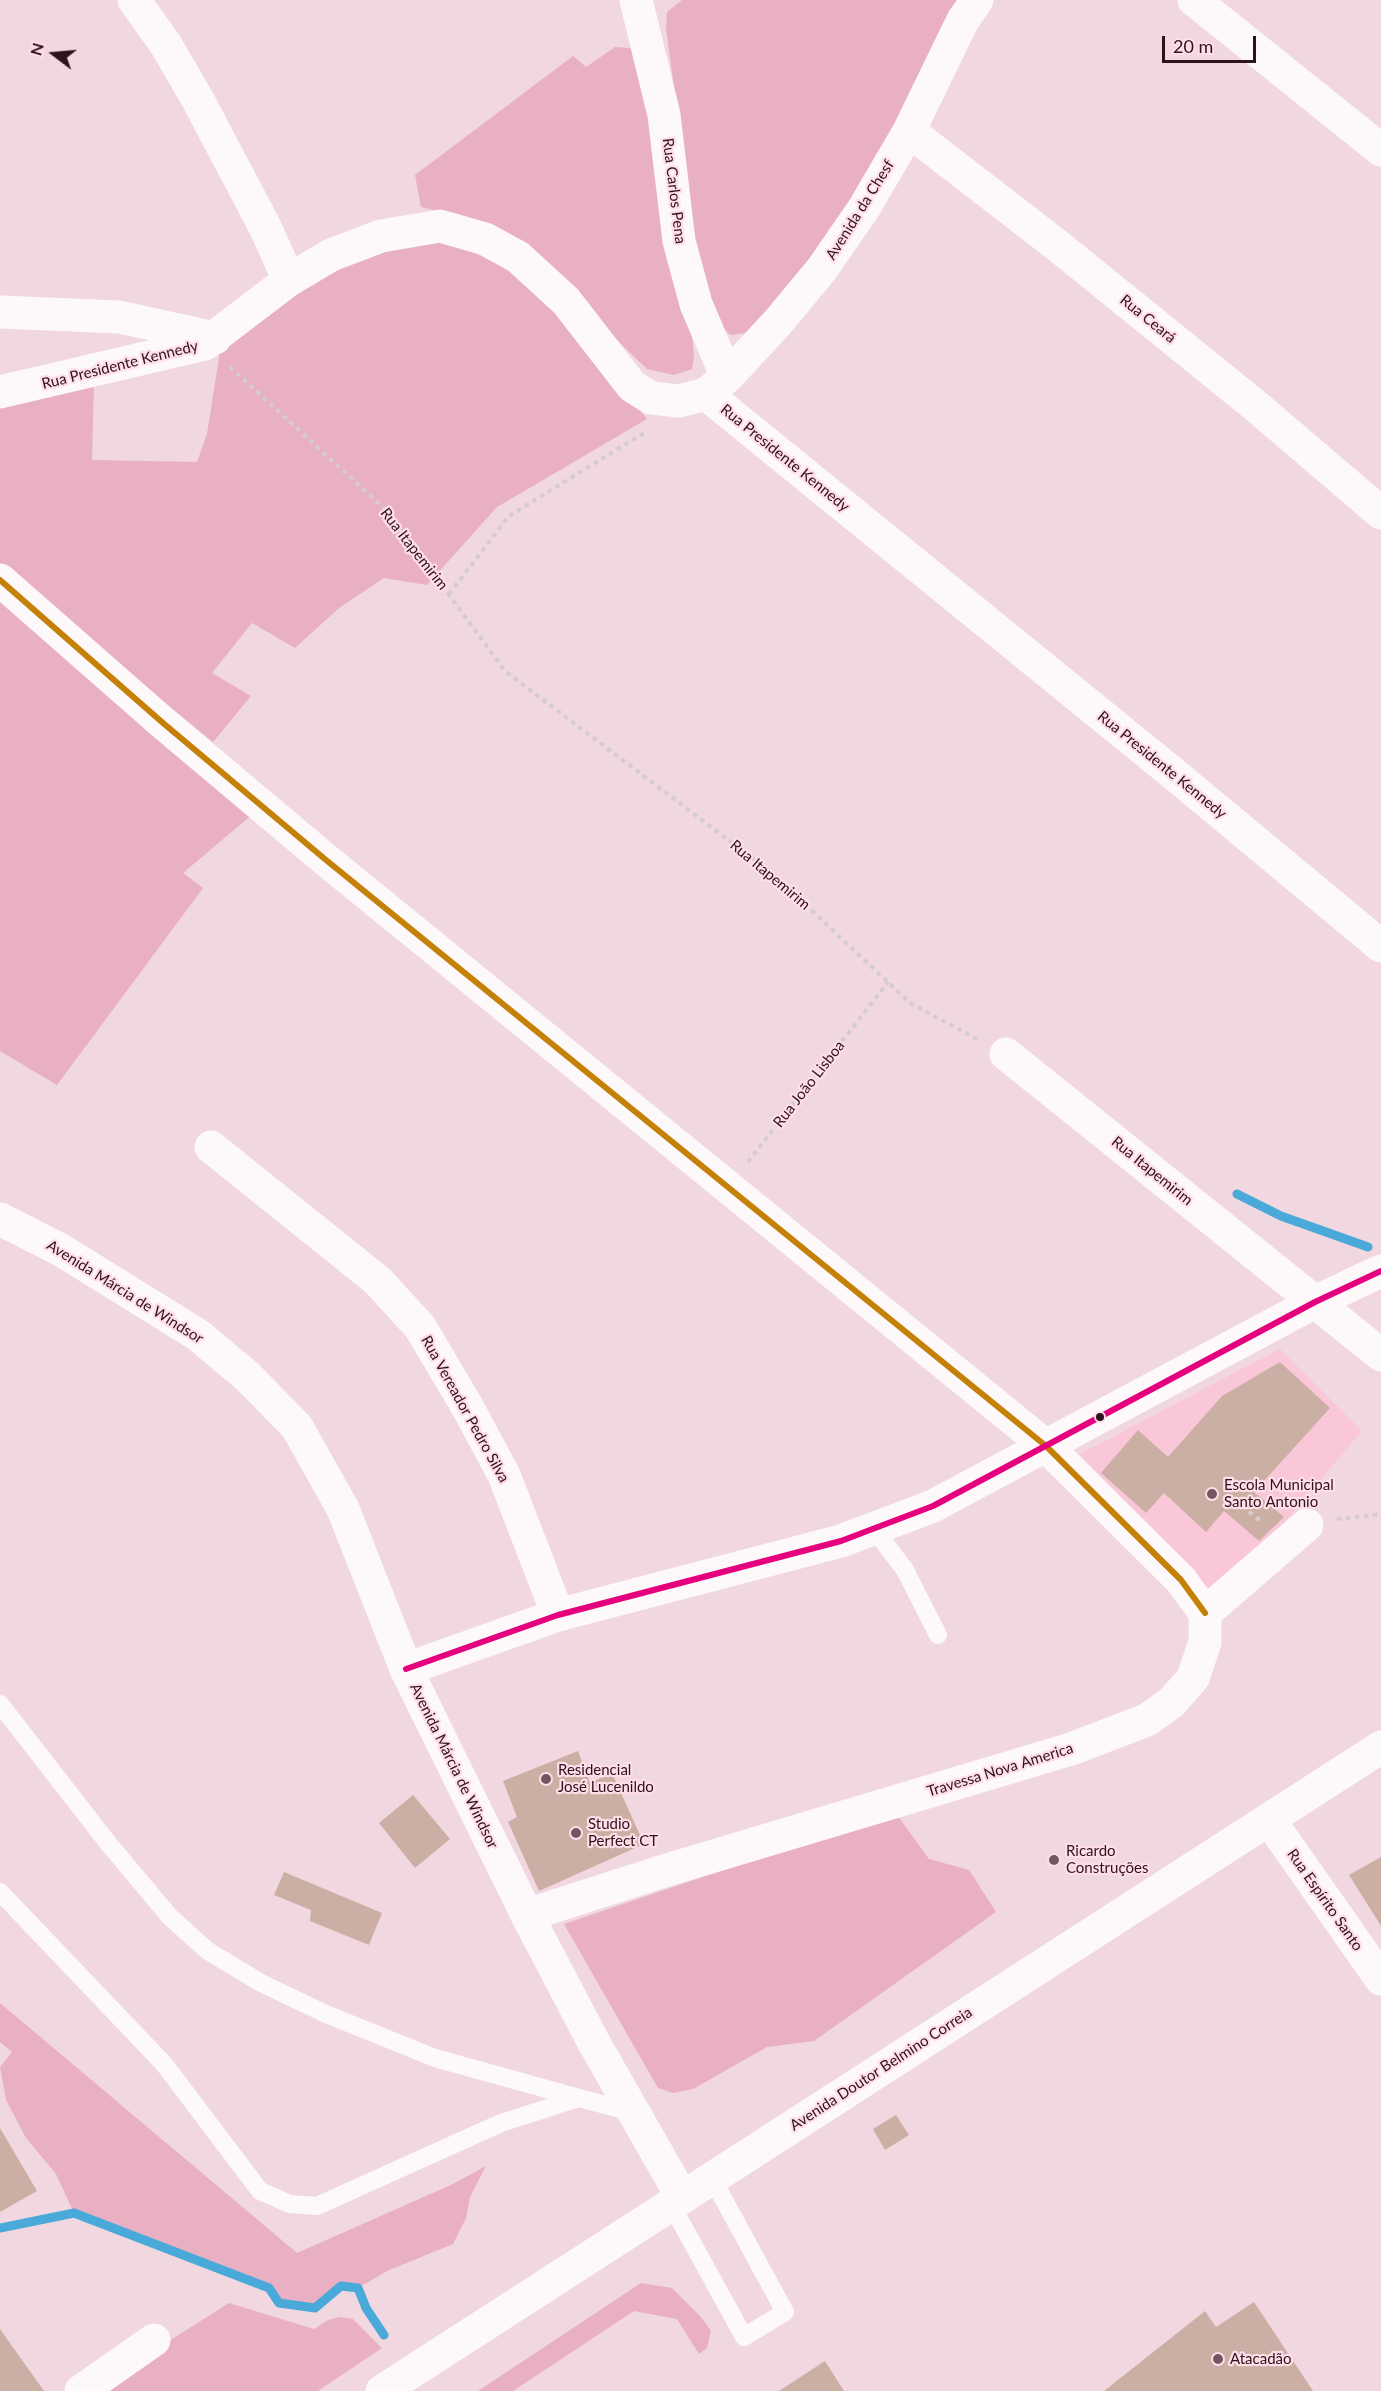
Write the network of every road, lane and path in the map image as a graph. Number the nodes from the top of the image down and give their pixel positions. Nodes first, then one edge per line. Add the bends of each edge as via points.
1 (134, 0) edge
2 (636, 0) edge
3 (977, 0) edge
4 (1194, 0) edge
5 (909, 131) junction
6 (1381, 150) edge
7 (289, 280) junction
8 (0, 312) edge
9 (211, 341) junction
10 (717, 386) junction
11 (0, 392) edge
12 (657, 425) dead end
13 (1381, 513) edge
14 (0, 580) edge
15 (449, 594) junction
16 (1381, 946) edge
17 (888, 982) junction
18 (1006, 1054) joint
19 (211, 1147) dead end
20 (729, 1186) junction
21 (0, 1219) edge
22 (1381, 1271) edge
23 (1315, 1302) junction
24 (1381, 1355) edge
25 (1046, 1446) junction
26 (1381, 1514) edge
27 (1307, 1525) joint
28 (874, 1529) junction
29 (1205, 1613) junction
30 (558, 1615) junction
31 (938, 1635) dead end
32 (406, 1669) junction
33 (0, 1704) edge
34 (1381, 1747) edge
35 (1270, 1821) junction
36 (0, 1892) edge
37 (527, 1916) junction
38 (1381, 1979) edge
39 (579, 2098) junction
40 (632, 2112) junction
41 (712, 2178) junction
42 (676, 2201) junction
43 (154, 2340) dead end
44 (81, 2391) edge
45 (382, 2391) edge

1 - 7 street via 198,100
2 - 10 street, Rua Carlos Pena via 664,115 679,241
3 - 5 street, Avenida da Chesf via 963,20
4 - 6 street
5 - 10 street, Avenida da Chesf via 822,269
5 - 13 street, Rua Ceará via 1239,392
7 - 9 street, Rua Presidente Kennedy
7 - 10 street, Rua Presidente Kennedy via 331,255 381,236 440,226 485,239 518,257 566,301 633,386 651,398 679,400
8 - 9 street via 119,317
9 - 11 street, Rua Presidente Kennedy
9 - 15 path, Rua Itapemirim via 387,511
10 - 16 street, Rua Presidente Kennedy
12 - 15 path via 509,516
14 - 20 street via 326,860
15 - 17 path, Rua Itapemirim via 505,671 772,873
17 - 18 path, Rua Itapemirim via 910,1003
17 - 20 path, Rua João Lisboa
18 - 23 street, Rua Itapemirim
19 - 30 street, Rua Vereador Pedro Silva via 378,1281 420,1327 504,1475
20 - 25 street
21 - 32 street, Avenida Márcia de Windsor via 61,1250 198,1335 248,1377 297,1427 344,1509
22 - 23 street
23 - 24 street, Rua Itapemirim
23 - 25 street
25 - 28 street via 933,1506
25 - 29 street via 1181,1580
26 - 27 path
27 - 29 street
28 - 30 street
28 - 31 lane via 905,1570
29 - 37 street, Travessa Nova America via 1205,1642 1192,1678 1172,1702 1147,1720 1071,1749
30 - 32 street
32 - 37 street, Avenida Márcia de Windsor
33 - 39 lane via 156,1901 208,1951 317,2010 435,2058
34 - 35 street, Avenida Doutor Belmino Correia
35 - 38 street, Rua Espírito Santo
35 - 41 street, Avenida Doutor Belmino Correia
36 - 39 lane via 164,2064 260,2191 290,2204 317,2206 501,2122
37 - 40 street, Avenida Márcia de Windsor
39 - 40 lane
40 - 42 street, Avenida Márcia de Windsor
41 - 42 street, Avenida Doutor Belmino Correia
41 - 42 lane via 785,2312 744,2337
42 - 45 street, Avenida Doutor Belmino Correia
43 - 44 street

